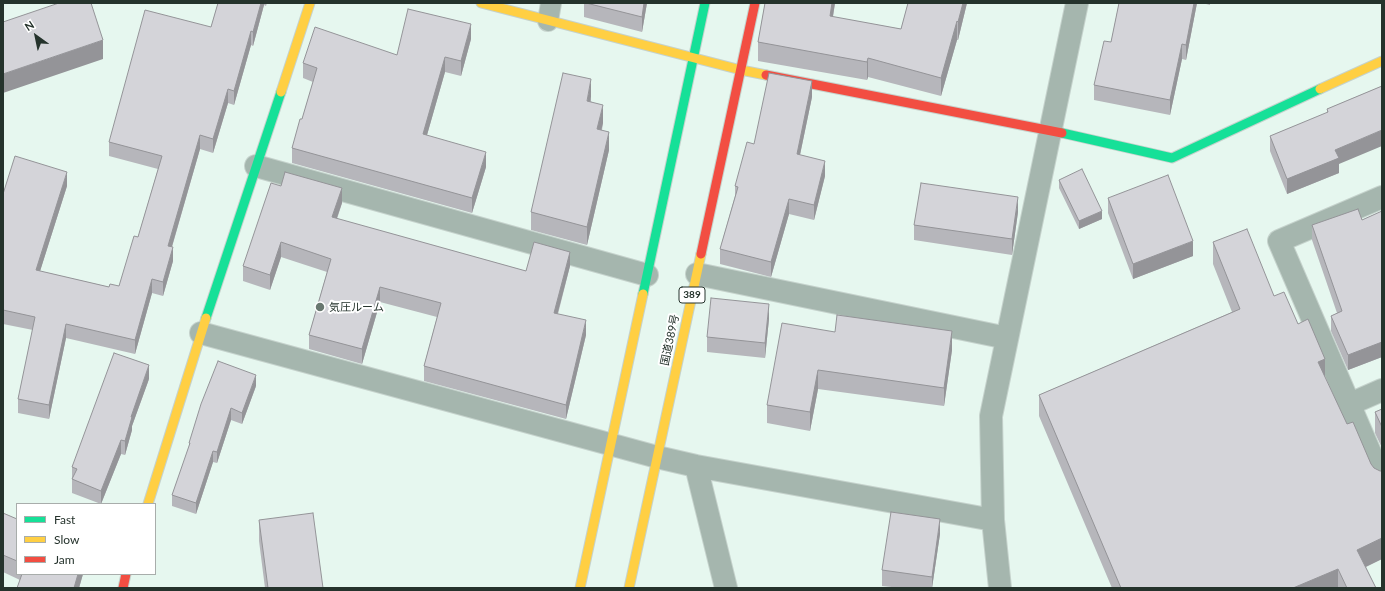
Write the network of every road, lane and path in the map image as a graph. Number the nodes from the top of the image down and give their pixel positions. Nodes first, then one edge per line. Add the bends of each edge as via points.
1 (310, 3) edge
2 (481, 3) edge
3 (705, 3) edge
4 (755, 3) edge
5 (1077, 3) edge
6 (550, 12) edge
7 (694, 58) junction
8 (1382, 60) edge
9 (741, 70) junction
10 (1050, 130) junction
11 (256, 166) junction
12 (1382, 197) edge
13 (696, 274) junction
14 (646, 275) junction
15 (201, 333) junction
16 (1007, 338) junction
17 (1382, 390) edge
18 (1350, 404) junction
19 (610, 445) junction
20 (657, 457) junction
21 (696, 466) junction
22 (1382, 480) edge
23 (148, 503) edge
24 (993, 520) junction
25 (126, 575) edge
26 (123, 588) edge
27 (580, 588) edge
28 (629, 588) edge
29 (726, 588) edge
30 (1000, 588) edge

1 - 11 main road
2 - 6 main road
3 - 7 main road
4 - 9 main road, 国道389号 / 389
5 - 10 street
6 - 7 main road
7 - 9 main road
7 - 14 main road
8 - 10 main road via 1172,158
9 - 10 main road
9 - 13 main road, 国道389号 / 389
10 - 16 street
11 - 14 street
11 - 15 main road
12 - 18 street via 1279,241
13 - 16 street
13 - 20 main road, 国道389号 / 389
14 - 19 main road
15 - 19 street
15 - 23 main road
16 - 24 street via 991,416
17 - 18 street
18 - 22 street
19 - 20 street
19 - 27 main road
20 - 21 street
20 - 28 main road, 国道389号 / 389
21 - 24 street
21 - 29 street
24 - 30 street
25 - 26 main road

